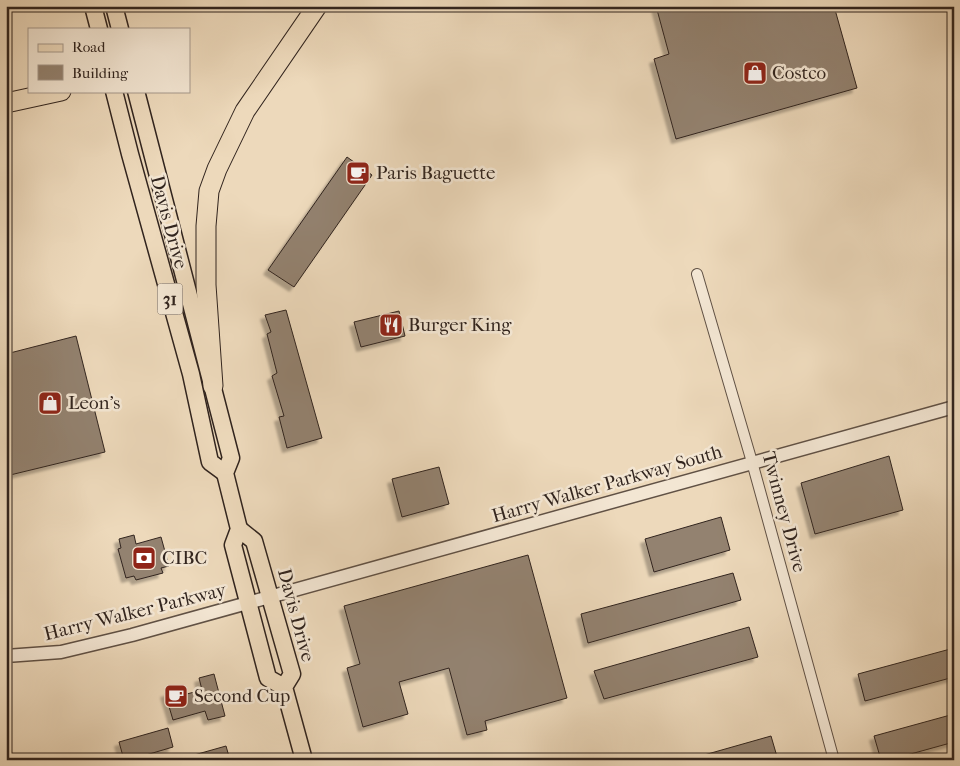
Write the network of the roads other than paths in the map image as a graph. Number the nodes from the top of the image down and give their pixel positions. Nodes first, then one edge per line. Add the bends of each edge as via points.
1 (93, 6) edge
2 (114, 6) edge
3 (317, 6) edge
4 (99, 28) edge
5 (120, 28) edge
6 (56, 92) edge
7 (114, 92) edge
8 (136, 92) edge
9 (6, 103) edge
10 (697, 274) dead end
11 (213, 386) junction
12 (954, 407) edge
13 (752, 462) junction
14 (225, 473) junction
15 (239, 529) junction
16 (271, 598) junction
17 (248, 604) junction
18 (6, 656) edge
19 (284, 687) junction
20 (304, 760) edge
21 (834, 760) edge

1 - 4 main road
2 - 5 main road
3 - 11 highway via 245,111 209,191 206,285
6 - 9 highway
7 - 14 main road, Davis Drive / 31 via 190,374 210,462
8 - 11 main road, Davis Drive / 31
10 - 13 street, Twinney Drive
11 - 14 main road, Davis Drive / 31 via 231,458
12 - 13 street, Harry Walker Parkway South
13 - 16 street, Harry Walker Parkway South
13 - 21 street, Twinney Drive
14 - 15 main road, Davis Drive / 31
15 - 16 main road, Davis Drive / 31 via 254,541
15 - 17 main road, Davis Drive / 31 via 233,545
16 - 17 street, Harry Walker Parkway
16 - 19 main road, Davis Drive / 31 via 292,674
17 - 18 street, Harry Walker Parkway via 61,652
17 - 19 main road, Davis Drive / 31 via 268,678
19 - 20 main road, Davis Drive / 31

